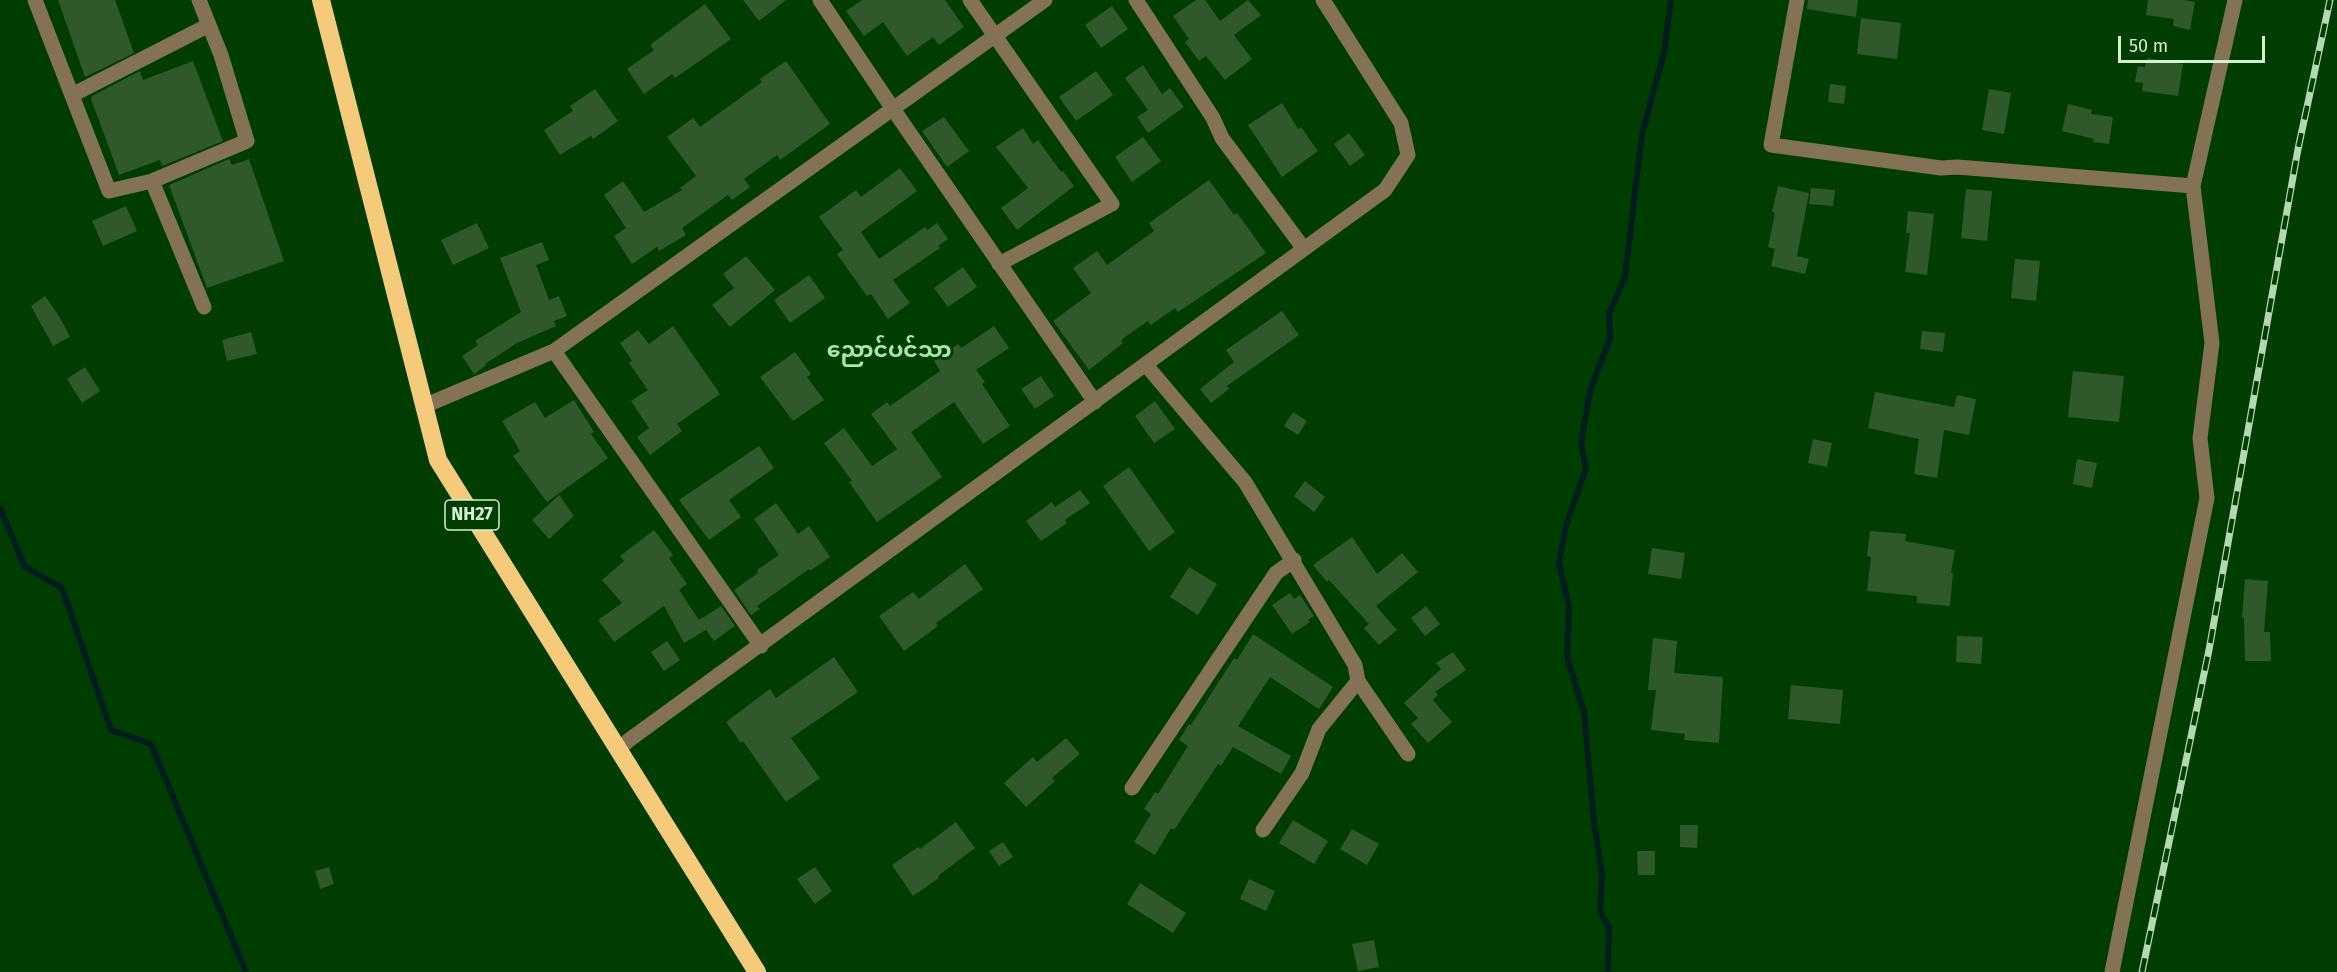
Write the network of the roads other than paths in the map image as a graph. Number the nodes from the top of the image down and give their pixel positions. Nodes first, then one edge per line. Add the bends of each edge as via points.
1 (35, 0) edge
2 (198, 0) edge
3 (321, 0) edge
4 (820, 0) edge
5 (970, 0) edge
6 (1045, 0) edge
7 (1136, 0) edge
8 (1323, 0) edge
9 (1797, 0) edge
10 (2235, 0) edge
11 (209, 25) junction
12 (995, 36) junction
13 (72, 95) junction
14 (892, 109) junction
15 (153, 181) junction
16 (2193, 186) junction
17 (1304, 249) junction
18 (999, 264) junction
19 (204, 308) dead end
20 (554, 351) junction
21 (1146, 365) junction
22 (1095, 402) junction
23 (424, 406) junction
24 (1294, 560) junction
25 (761, 646) junction
26 (1358, 681) junction
27 (618, 750) junction
28 (1408, 754) dead end
29 (1132, 788) dead end
30 (1263, 830) dead end
31 (757, 972) edge
32 (2112, 972) edge

1 - 13 street
2 - 11 street
3 - 23 highway, NH27
4 - 14 street
5 - 12 street
6 - 12 street
7 - 17 street via 1222,138
8 - 17 street via 1401,123 1408,155 1385,190
9 - 16 street via 1771,145 1941,168
10 - 16 street
11 - 13 street
11 - 15 street via 247,141
12 - 14 street
12 - 18 street via 1112,204
13 - 15 street via 109,191
14 - 18 street
14 - 20 street
15 - 19 street
16 - 32 street via 2212,343 2200,438 2207,498
17 - 21 street
18 - 22 street
20 - 23 street
20 - 25 street
21 - 22 street
21 - 24 street via 1245,482
22 - 25 street
23 - 27 highway, NH27 via 438,460
24 - 26 street via 1355,665
24 - 29 street via 1276,573
25 - 27 street
26 - 28 street
26 - 30 street via 1319,729 1302,773
27 - 31 highway, NH27

